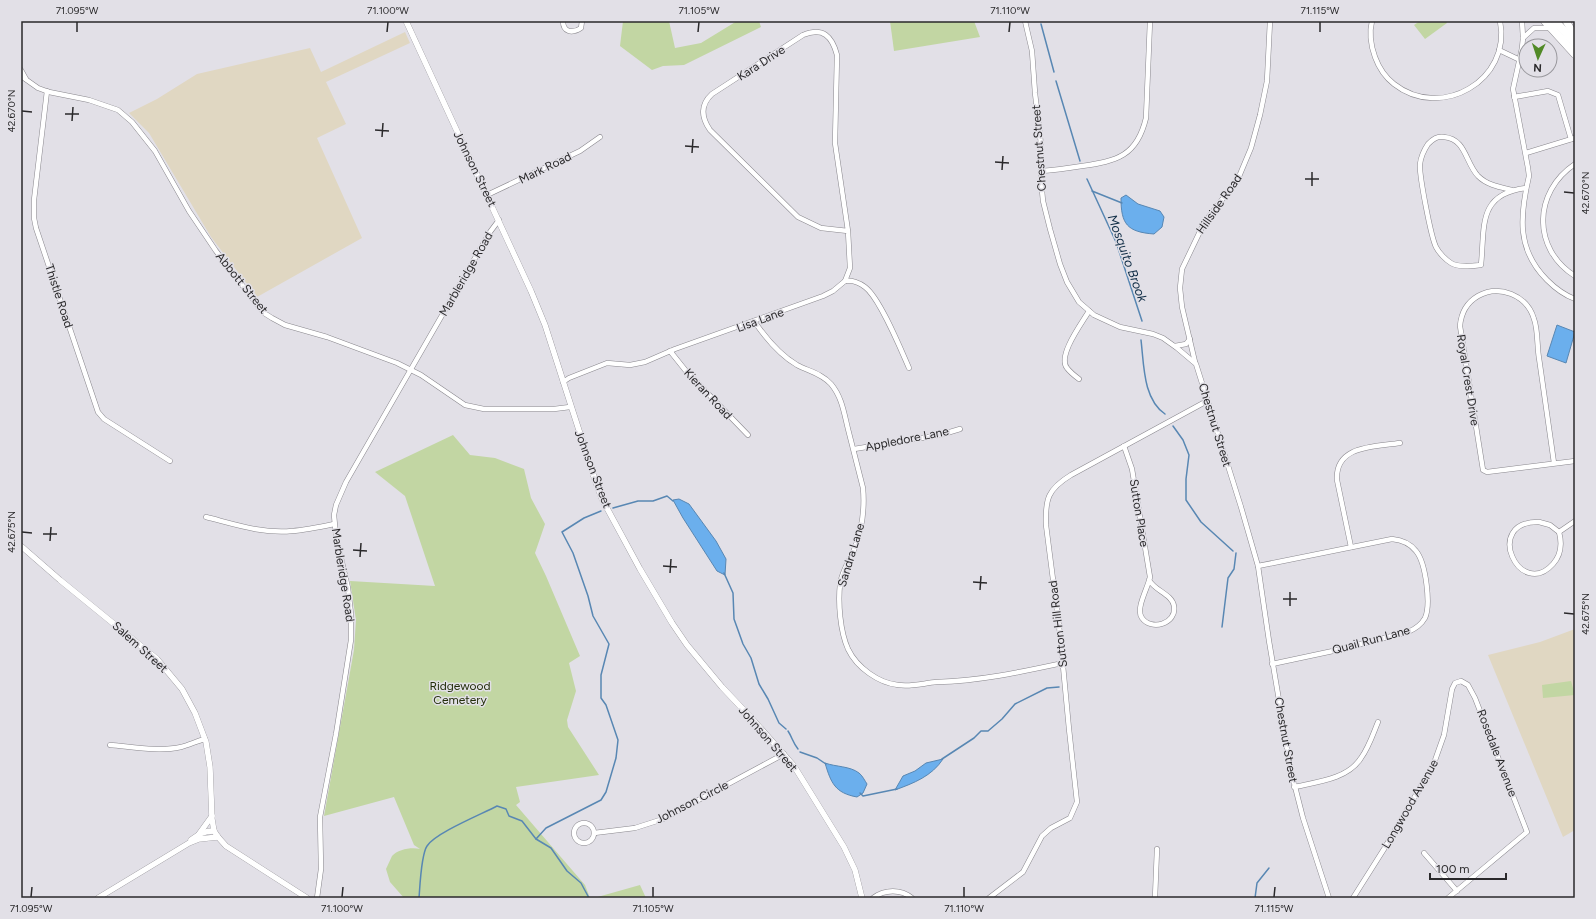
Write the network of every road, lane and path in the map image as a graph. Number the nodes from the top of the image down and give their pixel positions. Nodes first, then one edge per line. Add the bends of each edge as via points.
1 (406, 21) edge
2 (562, 21) edge
3 (582, 21) edge
4 (1025, 21) edge
5 (1150, 21) edge
6 (1270, 21) edge
7 (1372, 21) edge
8 (1500, 21) edge
9 (1522, 21) edge
10 (1545, 21) edge
11 (1562, 21) edge
12 (1566, 21) edge
13 (1553, 24) edge
14 (1573, 34) edge
15 (1523, 38) joint
16 (1575, 43) edge
17 (1500, 50) junction
18 (1575, 54) edge
19 (1518, 59) edge
20 (1518, 67) edge
21 (21, 70) edge
22 (21, 76) edge
23 (27, 80) junction
24 (47, 91) junction
25 (1514, 97) junction
26 (600, 136) dead end
27 (1573, 138) edge
28 (1526, 153) junction
29 (1575, 164) edge
30 (1042, 171) junction
31 (1526, 188) junction
32 (1512, 190) junction
33 (488, 195) junction
34 (499, 220) junction
35 (848, 231) junction
36 (1575, 276) edge
37 (845, 280) junction
38 (1575, 299) edge
39 (1089, 311) junction
40 (754, 322) junction
41 (1190, 340) junction
42 (1175, 346) junction
43 (670, 351) junction
44 (1195, 362) junction
45 (909, 368) dead end
46 (410, 370) junction
47 (1079, 379) dead end
48 (563, 382) junction
49 (1207, 401) junction
50 (570, 407) junction
51 (960, 429) dead end
52 (748, 435) dead end
53 (1400, 443) dead end
54 (1124, 446) junction
55 (854, 449) junction
56 (170, 461) dead end
57 (1575, 461) edge
58 (1554, 463) junction
59 (206, 517) dead end
60 (1575, 521) edge
61 (334, 524) junction
62 (1559, 532) junction
63 (21, 546) edge
64 (1351, 547) junction
65 (1258, 566) junction
66 (1149, 580) junction
67 (1063, 663) junction
68 (1272, 664) junction
69 (1458, 682) joint
70 (1378, 722) dead end
71 (205, 739) junction
72 (110, 745) dead end
73 (784, 754) junction
74 (1294, 787) junction
75 (212, 816) junction
76 (214, 831) junction
77 (594, 832) junction
78 (198, 834) junction
79 (218, 837) junction
80 (189, 843) junction
81 (1157, 849) dead end
82 (1424, 853) dead end
83 (1457, 891) junction
84 (98, 898) edge
85 (307, 898) edge
86 (317, 898) edge
87 (862, 898) edge
88 (873, 898) edge
89 (912, 898) edge
90 (989, 898) edge
91 (1150, 898) edge
92 (1156, 898) edge
93 (1159, 898) edge
94 (1329, 898) edge
95 (1353, 898) edge
96 (1448, 898) edge

1 - 33 street, Johnson Street
2 - 3 street via 564,28 571,32 581,28
4 - 30 street, Chestnut Street via 1032,51
5 - 30 street via 1146,118 1143,131 1133,147 1125,154 1107,162
6 - 41 street, Hillside Road via 1266,81 1251,148 1238,179 1204,223 1182,269 1181,297
7 - 17 street via 1372,50 1382,72 1402,90 1424,98 1449,98 1470,88 1488,73
8 - 17 street
9 - 15 street
10 - 13 highway
11 - 14 main road
12 - 14 main road
13 - 15 street via 1534,28
13 - 16 highway
13 - 18 highway
17 - 19 street
20 - 25 street via 1513,86
21 - 23 street
22 - 23 street, Abbott Street
23 - 24 street, Abbott Street
24 - 46 street, Abbott Street via 102,104 118,110 132,122 155,151 189,211 216,251 264,313 285,325 386,358
24 - 56 street, Thistle Road via 34,200 36,228 98,412 104,419
25 - 27 street via 1548,92 1558,95
25 - 28 street
26 - 33 street, Mark Road via 580,151
27 - 28 street
28 - 31 street via 1529,176
29 - 36 street via 1561,174 1551,189 1544,206 1543,219 1544,233 1550,250 1560,265
30 - 39 street, Chestnut Street via 1045,211 1060,264 1074,295
31 - 32 street
31 - 38 street via 1521,223 1530,258 1551,284
32 - 32 street via 1487,183 1482,179 1467,160 1461,145 1453,139 1437,137 1431,140 1423,152 1420,168 1436,247 1451,263 1458,266 1481,265 1488,208 1500,196
33 - 34 street, Johnson Street
34 - 46 street, Marbleridge Road
34 - 48 street, Johnson Street via 537,304
35 - 35 street, Kara Drive via 821,228 798,217 734,156 710,130 704,119 704,103 712,94 803,35 814,32 828,37 834,44 837,55 835,143
35 - 37 street, Kara Drive via 850,268
37 - 40 street, Lisa Lane via 823,296
37 - 45 street via 860,284 871,292
39 - 42 street, Chestnut Street via 1113,324 1159,336
39 - 47 street via 1068,346 1064,359 1066,368
40 - 43 street, Lisa Lane
40 - 55 street, Sandra Lane via 787,358 819,374 832,385 843,406
41 - 42 street via 1186,344
41 - 44 street, Hillside Road
42 - 44 street, Chestnut Street
43 - 48 street, Lisa Lane via 636,365 602,365
43 - 52 street, Kieran Road
44 - 49 street, Chestnut Street
46 - 50 street, Abbott Street via 458,402 472,407
46 - 61 street, Marbleridge Road via 339,495
48 - 50 street, Johnson Street
49 - 54 street, Sutton Hill Road
49 - 65 street, Chestnut Street
50 - 73 street, Johnson Street via 602,499 672,623 722,687
51 - 55 street, Appledore Lane via 940,435
53 - 64 street via 1355,451 1346,455 1338,464 1337,480
54 - 66 street, Sutton Place via 1132,469
54 - 67 street, Sutton Hill Road via 1061,482 1048,497 1046,525
55 - 67 street, Sandra Lane via 863,488 863,514 860,533 841,581 840,603 847,645 861,665 874,677 905,686 995,677
57 - 58 street, Royal Crest Drive
58 - 58 street, Royal Crest Drive via 1488,472 1483,470 1460,326 1462,314 1468,305 1486,292 1501,291 1516,296 1525,303 1535,319
59 - 61 street via 276,532 291,532
60 - 62 street
61 - 86 street, Marbleridge Road via 348,588 351,640 320,817 321,869
62 - 62 street via 1550,525 1538,522 1520,526 1512,533 1509,547 1512,558 1519,567 1528,572 1538,573 1546,570 1556,561 1560,552
63 - 71 street, Salem Street via 157,659 182,689
64 - 65 street, Quail Run Lane
64 - 68 street, Quail Run Lane via 1392,539 1403,541 1413,547 1421,560 1424,574 1428,604 1424,620 1408,632
65 - 68 street, Chestnut Street
66 - 66 street, Sutton Place via 1140,607 1141,617 1149,624 1165,624 1172,616 1174,605
67 - 90 street, Sutton Hill Road via 1077,792 1076,807 1070,818 1042,836 1023,872
68 - 74 street, Chestnut Street
69 - 83 street, Rosedale Avenue via 1468,685 1475,698 1527,832
69 - 95 street, Longwood Avenue via 1452,689 1444,734 1433,766
70 - 74 street via 1362,757 1353,767 1338,776
71 - 72 street via 170,748
71 - 75 street, Salem Street via 211,772
73 - 77 street, Johnson Circle via 663,819 635,828
73 - 87 street, Johnson Street via 844,847
74 - 94 street, Chestnut Street
75 - 76 street, Salem Street
75 - 78 street
76 - 78 street
76 - 79 street, Salem Street
77 - 77 street via 590,841 584,844 578,842 573,834 576,827 582,823 591,826
78 - 80 street
79 - 80 street
79 - 85 street, Salem Street via 226,846
80 - 84 street
81 - 92 street
82 - 83 street
83 - 96 street
88 - 89 street via 886,892 897,891
91 - 92 street
92 - 93 street

